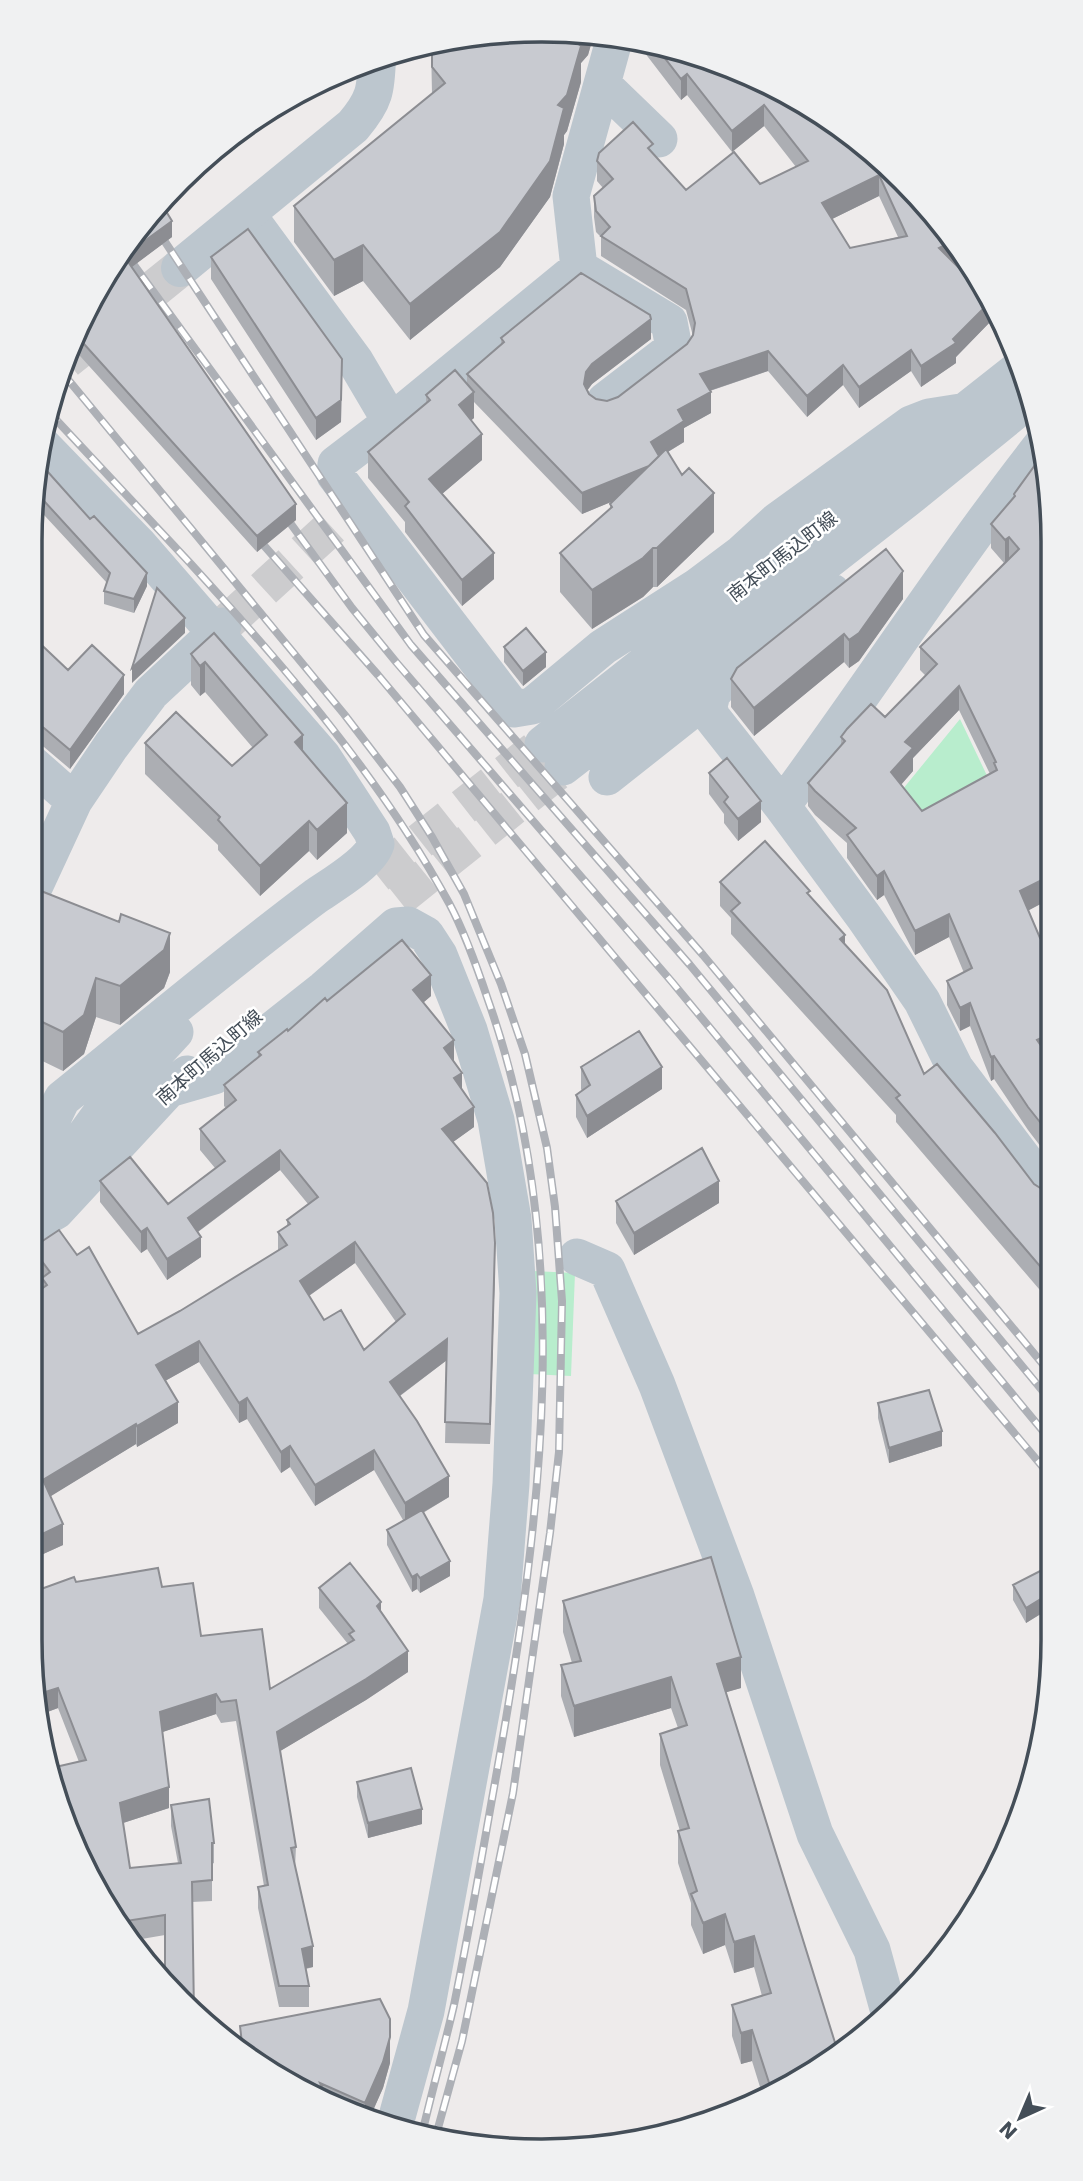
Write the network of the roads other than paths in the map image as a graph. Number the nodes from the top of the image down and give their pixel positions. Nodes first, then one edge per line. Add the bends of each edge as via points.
1 (612, 47) edge
2 (377, 71) edge
3 (602, 84) junction
4 (659, 139) dead end
5 (247, 214) junction
6 (180, 268) tunnel mouth
7 (579, 268) junction
8 (1012, 375) edge
9 (605, 401) edge
10 (1022, 406) edge
11 (967, 411) junction
12 (391, 422) junction
13 (50, 454) edge
14 (1033, 456) edge
15 (907, 499) junction
16 (220, 629) junction
17 (712, 694) junction
18 (42, 773) edge
19 (607, 777) dead end
20 (74, 801) junction
21 (782, 806) junction
22 (42, 870) edge
23 (169, 1089) junction
24 (42, 1153) edge
25 (42, 1182) edge
26 (1041, 1182) edge
27 (42, 1219) edge
28 (577, 1257) dead end
29 (886, 2001) edge
30 (398, 2117) edge

1 - 3 street
2 - 5 street via 376,90 353,126
3 - 4 street
3 - 7 street via 571,195
5 - 6 street
5 - 12 street via 355,361
7 - 9 street via 669,322 674,348
7 - 12 street
8 - 11 street, 南本町馬込町線
10 - 15 street, 南本町馬込町線
11 - 12 street via 911,424 698,586 603,647 532,706 514,709 354,507 335,475 336,464
11 - 15 street, 南本町馬込町線 via 553,755
13 - 16 street
14 - 21 street
15 - 17 street via 892,540 877,557 726,677
16 - 20 street via 151,693
16 - 24 street via 323,757 372,832 374,850 62,1099
17 - 19 street
17 - 21 street via 710,716
18 - 20 street
20 - 22 street
21 - 26 street via 922,1000 956,1068
23 - 25 street, 南本町馬込町線 via 388,887 173,1034 104,1109 67,1160
23 - 27 street, 南本町馬込町線 via 56,1211
23 - 30 street via 214,1076 396,926 408,925 426,935 439,955 469,1030 496,1120 513,1219 519,1293 502,1599 426,2011
28 - 29 street via 607,1270 657,1385 736,1596 799,1790 872,1950

